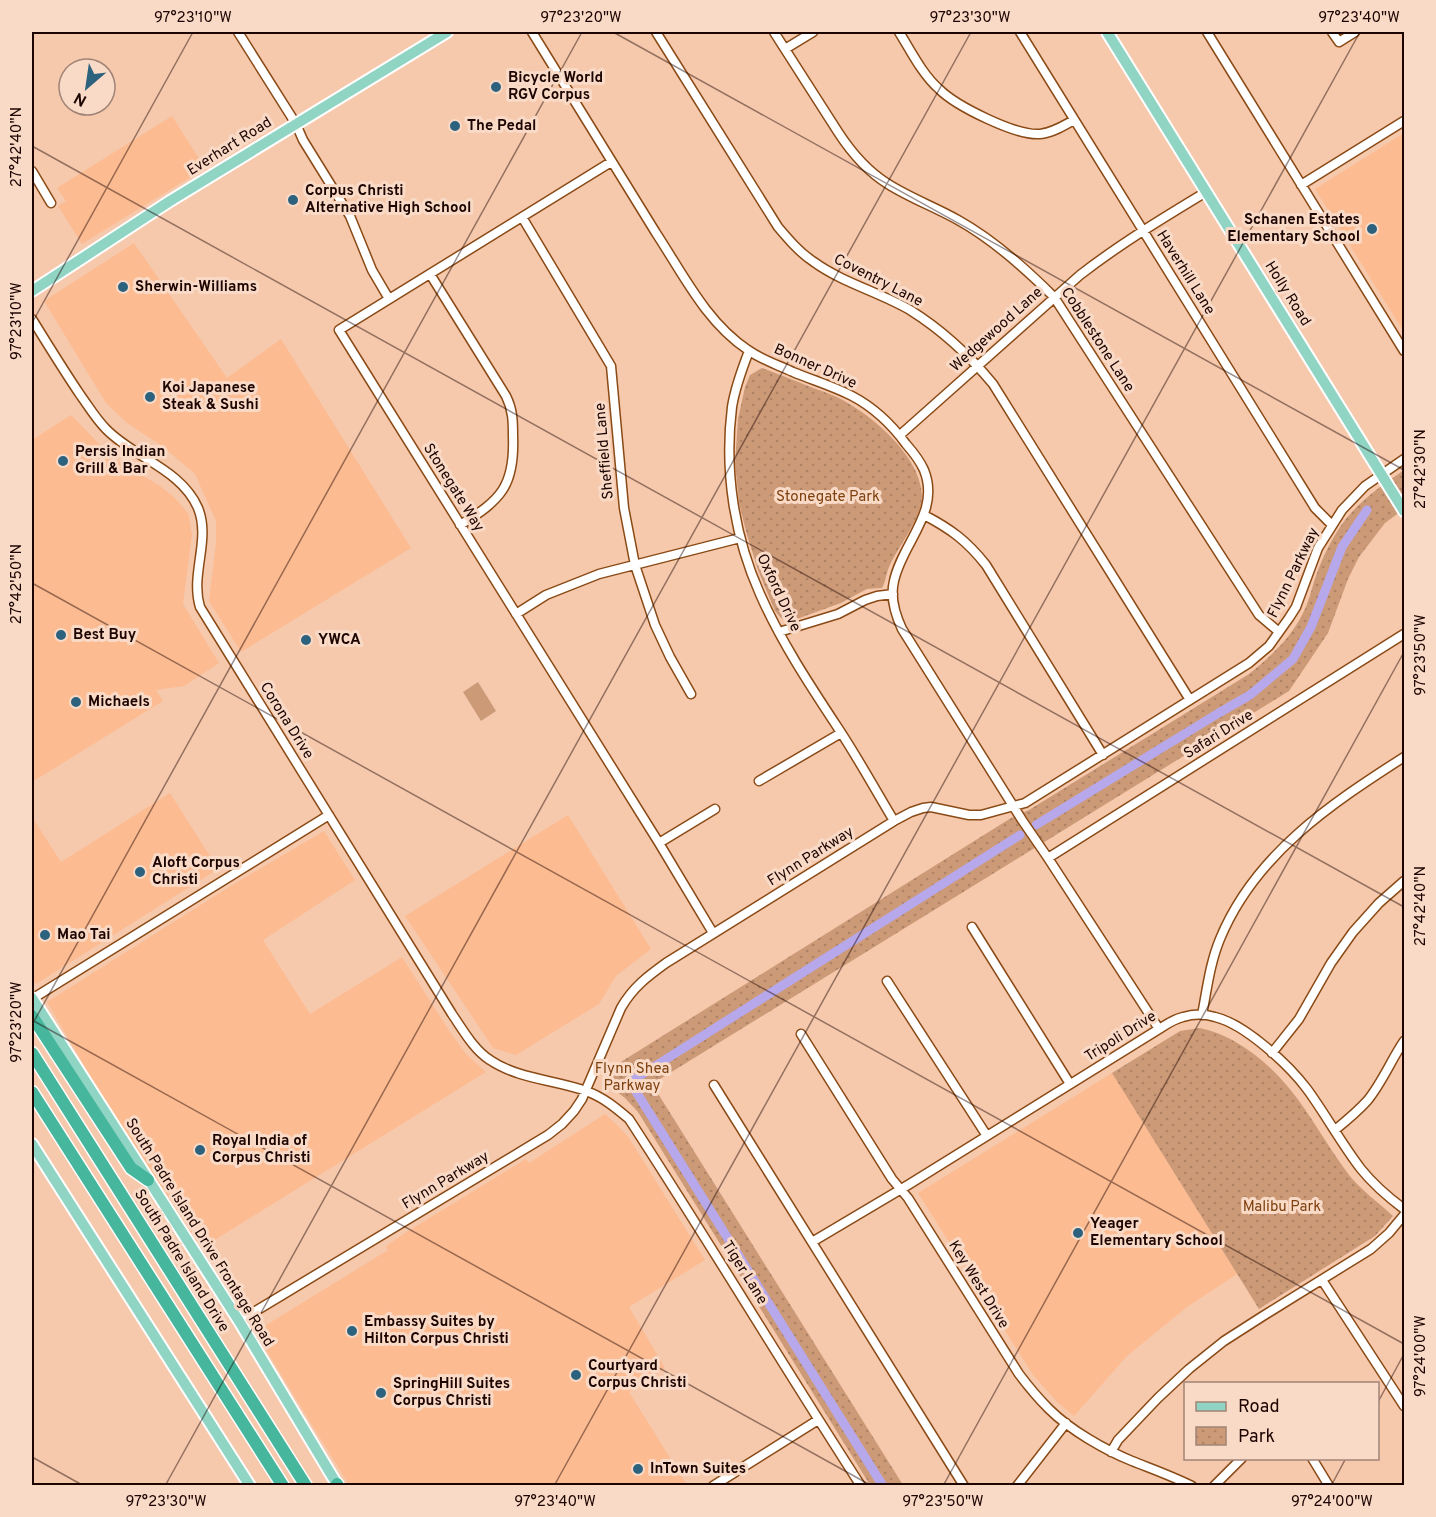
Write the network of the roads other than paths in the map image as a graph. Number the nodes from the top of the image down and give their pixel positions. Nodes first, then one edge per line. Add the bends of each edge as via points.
1 (238, 32) edge
2 (447, 32) edge
3 (532, 32) edge
4 (656, 32) edge
5 (774, 32) edge
6 (813, 32) edge
7 (900, 32) edge
8 (1020, 32) edge
9 (1107, 32) edge
10 (1207, 32) edge
11 (1332, 32) edge
12 (1355, 32) edge
13 (785, 49) junction
14 (1074, 120) junction
15 (1404, 121) edge
16 (296, 124) junction
17 (611, 162) junction
18 (32, 171) edge
19 (1301, 185) junction
20 (1206, 192) junction
21 (51, 203) dead end
22 (522, 217) junction
23 (1143, 230) junction
24 (430, 274) junction
25 (32, 291) edge
26 (1054, 297) junction
27 (389, 299) junction
28 (32, 319) edge
29 (749, 351) junction
30 (1404, 351) edge
31 (977, 366) junction
32 (900, 435) junction
33 (1404, 459) edge
34 (1382, 474) junction
35 (1404, 511) edge
36 (924, 515) junction
37 (460, 525) junction
38 (1332, 525) junction
39 (740, 538) junction
40 (635, 565) junction
41 (893, 594) junction
42 (516, 614) junction
43 (779, 632) junction
44 (1280, 632) junction
45 (1404, 634) edge
46 (691, 694) dead end
47 (1190, 700) junction
48 (841, 733) junction
49 (1103, 755) junction
50 (1404, 757) edge
51 (759, 782) dead end
52 (1014, 806) junction
53 (715, 809) dead end
54 (329, 815) junction
55 (894, 820) junction
56 (659, 843) junction
57 (1048, 858) junction
58 (1404, 881) edge
59 (972, 927) dead end
60 (713, 933) junction
61 (887, 981) dead end
62 (32, 998) edge
63 (1202, 1015) junction
64 (32, 1016) edge
65 (1159, 1029) junction
66 (801, 1034) dead end
67 (1404, 1041) edge
68 (32, 1053) edge
69 (1272, 1053) junction
70 (1070, 1084) junction
71 (714, 1085) dead end
72 (586, 1091) junction
73 (32, 1092) edge
74 (1335, 1130) junction
75 (987, 1136) junction
76 (32, 1144) edge
77 (36, 1161) edge
78 (148, 1180) junction
79 (900, 1189) junction
80 (1404, 1209) edge
81 (1404, 1215) edge
82 (812, 1242) junction
83 (1322, 1280) junction
84 (239, 1321) junction
85 (1404, 1406) edge
86 (818, 1420) junction
87 (1066, 1423) junction
88 (1112, 1452) junction
89 (1240, 1460) edge
90 (1313, 1460) edge
91 (250, 1485) edge
92 (283, 1485) edge
93 (306, 1485) edge
94 (338, 1485) edge
95 (713, 1485) edge
96 (861, 1485) edge
97 (964, 1485) edge
98 (1017, 1485) edge
99 (1192, 1485) edge
100 (1214, 1485) edge
101 (1329, 1485) edge

1 - 16 street
2 - 16 main road, Everhart Road
3 - 17 street, Bonner Drive
4 - 31 street, Coventry Lane via 790,242 831,273 909,310 955,343
5 - 13 street, Cobblestone Lane
6 - 13 street
7 - 14 street via 937,88 963,107 1031,134 1050,132
8 - 14 street, Haverhill Lane
9 - 20 main road, Holly Road
10 - 19 street
11 - 12 street via 1339,42
13 - 26 street, Cobblestone Lane via 860,161 887,184 981,234
14 - 23 street, Haverhill Lane
15 - 19 street
16 - 25 main road, Everhart Road
16 - 27 street via 350,216 372,270
17 - 22 street, Stonegate Way
17 - 29 street, Bonner Drive via 706,310
18 - 21 street
19 - 30 street
20 - 23 street, Wedgewood Lane
20 - 34 main road, Holly Road
22 - 24 street, Stonegate Way
22 - 40 street, Sheffield Lane via 611,366 624,508
23 - 26 street, Wedgewood Lane
23 - 38 street, Haverhill Lane via 1315,508
24 - 27 street, Stonegate Way
24 - 37 street via 506,396 513,416 514,455 503,490
26 - 31 street, Wedgewood Lane
26 - 44 street, Cobblestone Lane via 1259,615
27 - 37 street, Stonegate Way via 339,330
28 - 54 street, Corona Drive via 97,419 128,447 182,484 197,506 202,520 196,587 200,607
29 - 32 street, Bonner Drive via 852,396
29 - 39 street, Oxford Drive via 732,407 729,464
31 - 32 street, Wedgewood Lane
31 - 47 street, Coventry Lane via 993,384
32 - 36 street, Bonner Drive via 924,471 928,502
33 - 34 street, Flynn Parkway
34 - 35 main road, Holly Road
34 - 38 street, Flynn Parkway via 1354,496
36 - 41 street, Bonner Drive via 898,565
36 - 49 street via 960,537 986,565
37 - 42 street, Stonegate Way
38 - 44 street, Flynn Parkway via 1296,607
39 - 40 street
39 - 43 street, Oxford Drive via 760,595
40 - 42 street via 571,584
40 - 46 street, Sheffield Lane via 655,625
41 - 43 street via 865,600 838,614
41 - 52 street, Bonner Drive via 902,629
42 - 56 street, Stonegate Way
43 - 48 street, Oxford Drive
44 - 47 street, Flynn Parkway via 1249,663
45 - 57 street, Safari Drive
47 - 49 street, Flynn Parkway
48 - 51 street
48 - 55 street, Oxford Drive
49 - 52 street, Flynn Parkway
50 - 63 street via 1308,824 1255,879 1220,938
52 - 55 street, Flynn Parkway via 981,815 922,808
52 - 57 street, Bonner Drive
53 - 56 street
54 - 62 street
54 - 72 street, Corona Drive via 473,1045 489,1060 510,1070
55 - 60 street, Flynn Parkway
56 - 60 street, Stonegate Way
57 - 65 street, Bonner Drive
58 - 69 street via 1353,932 1299,1019
59 - 70 street
60 - 72 street, Flynn Parkway via 644,979 628,995
61 - 75 street
62 - 78 main road, South Padre Island Drive Frontage Road
63 - 65 street, Tripoli Drive via 1175,1019
63 - 69 street, Tripoli Drive via 1228,1022
64 - 78 highway via 131,1168
65 - 70 street, Tripoli Drive
66 - 79 street, Key West Drive
67 - 74 street via 1367,1101
68 - 93 highway, South Padre Island Drive
69 - 74 street, Tripoli Drive via 1306,1088
70 - 75 street, Tripoli Drive
71 - 82 street
72 - 84 street, Flynn Parkway via 574,1111 548,1135
72 - 86 street, Tiger Lane via 610,1103 629,1119
73 - 92 highway
74 - 80 street, Tripoli Drive via 1371,1180
75 - 79 street, Tripoli Drive
76 - 77 main road
77 - 91 main road
78 - 84 main road, South Padre Island Drive Frontage Road
79 - 82 street, Tripoli Drive
79 - 87 street, Key West Drive via 1018,1374
81 - 83 street via 1380,1242
82 - 97 street
83 - 85 street
83 - 88 street via 1224,1341 1189,1369 1118,1440
84 - 94 main road, South Padre Island Drive Frontage Road
86 - 95 street
86 - 96 street, Tiger Lane
87 - 88 street, Key West Drive
87 - 98 street
88 - 99 street, Key West Drive
89 - 100 street
90 - 101 street

